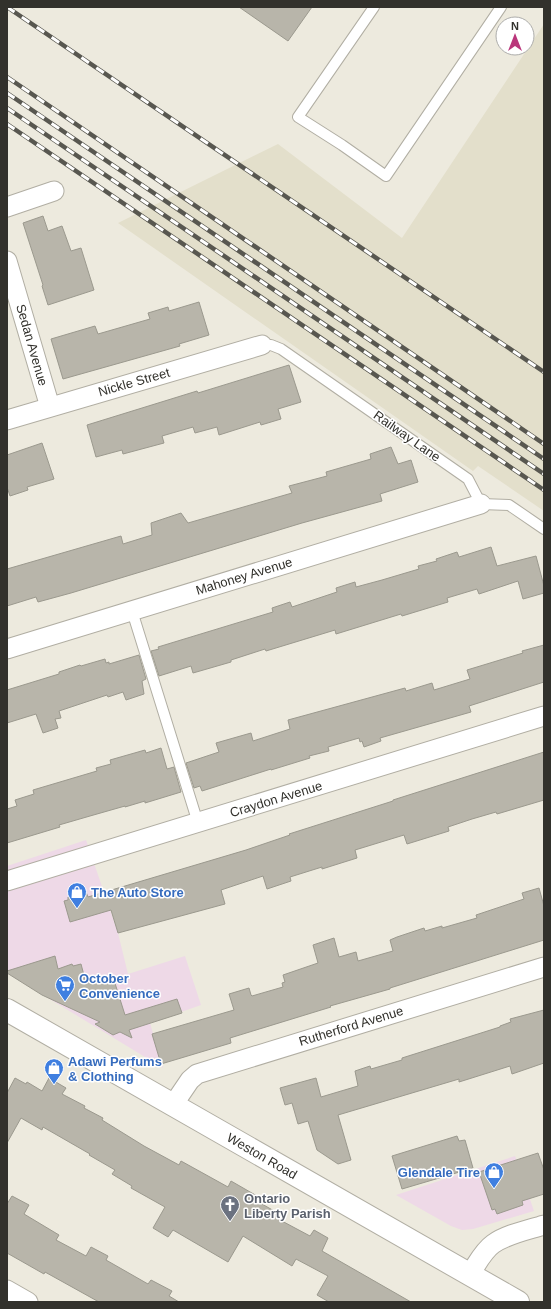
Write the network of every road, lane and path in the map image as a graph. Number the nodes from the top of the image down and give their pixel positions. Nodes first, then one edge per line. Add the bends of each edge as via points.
1 (374, 7) edge
2 (501, 7) edge
3 (54, 191) dead end
4 (7, 207) edge
5 (7, 261) edge
6 (262, 345) joint
7 (50, 407) junction
8 (7, 420) edge
9 (480, 504) junction
10 (544, 529) edge
11 (132, 611) junction
12 (7, 649) edge
13 (544, 716) edge
14 (198, 823) junction
15 (7, 882) edge
16 (544, 968) edge
17 (7, 1010) edge
18 (173, 1105) junction
19 (544, 1225) edge
20 (470, 1274) junction
21 (7, 1290) edge
22 (28, 1302) edge
23 (518, 1302) edge

1 - 2 lane via 298,117 386,176
3 - 4 street
5 - 7 street, Sedan Avenue
6 - 7 street, Nickle Street
6 - 9 lane, Railway Lane via 270,344 281,349 468,479
7 - 8 street, Nickle Street
9 - 10 lane via 509,504
9 - 11 street, Mahoney Avenue
11 - 12 street, Mahoney Avenue
11 - 14 lane
13 - 14 street, Craydon Avenue
14 - 15 street, Craydon Avenue
16 - 18 street, Rutherford Avenue via 196,1074
17 - 18 main road, Weston Road
18 - 20 main road, Weston Road
19 - 20 street via 494,1243 486,1250
20 - 23 main road, Weston Road
21 - 22 street

